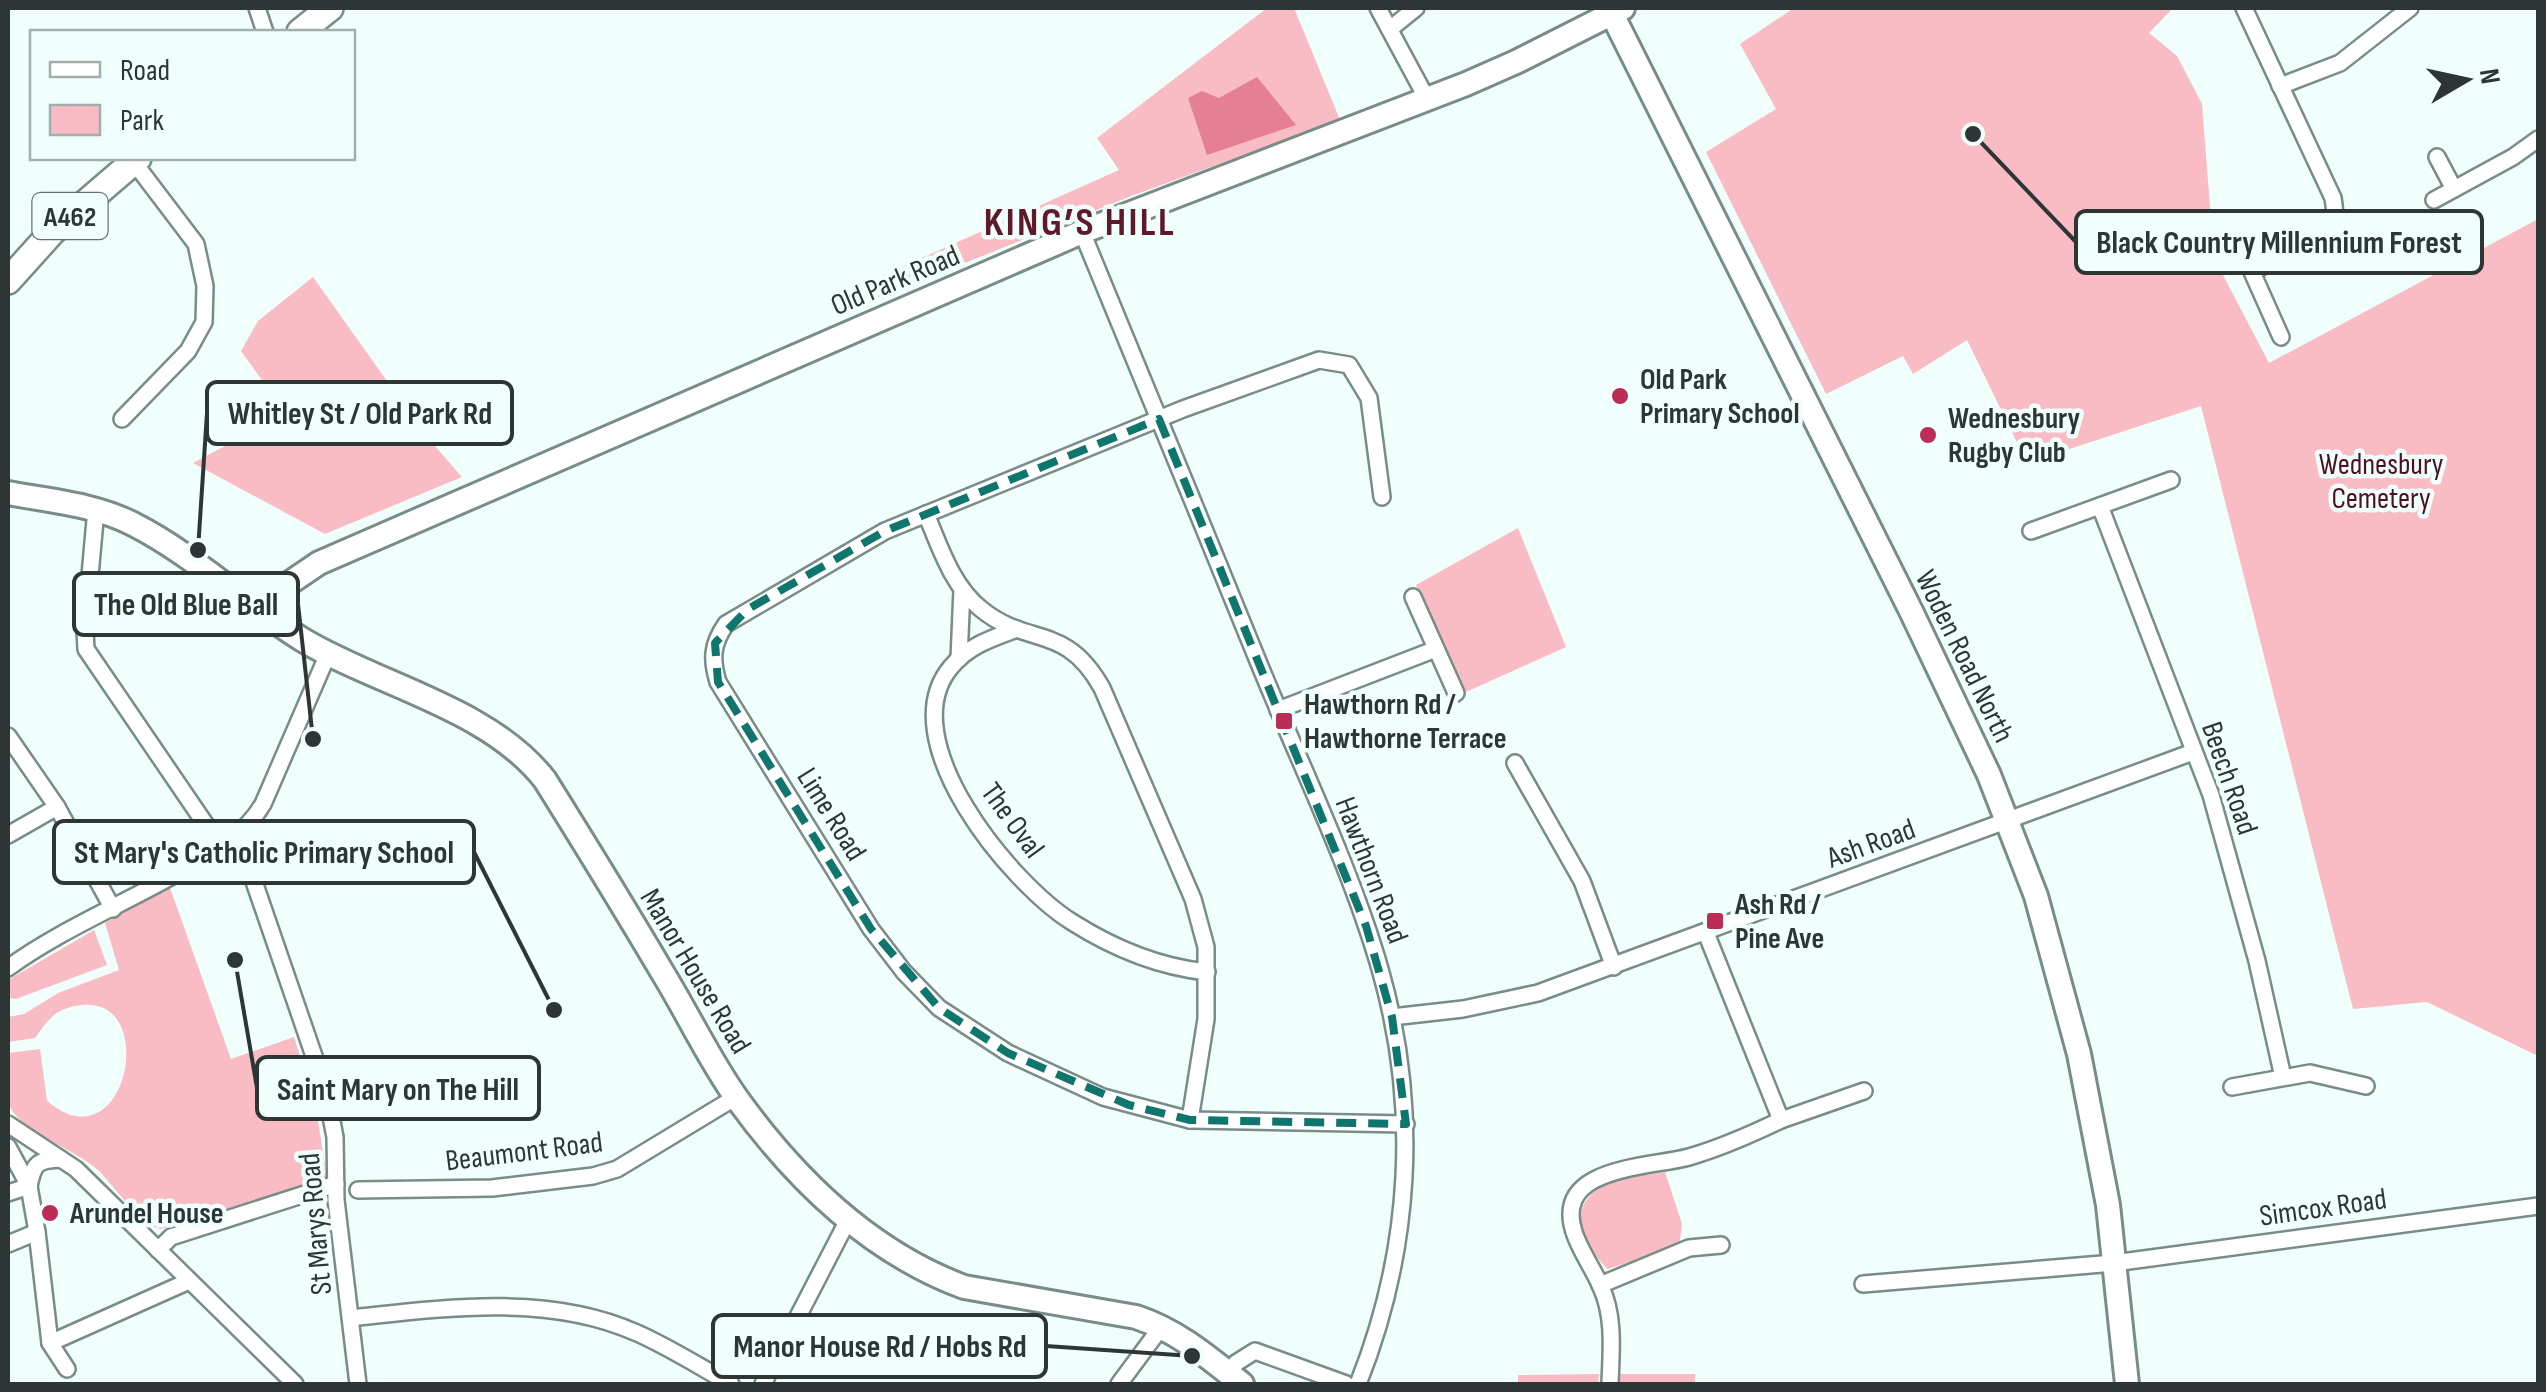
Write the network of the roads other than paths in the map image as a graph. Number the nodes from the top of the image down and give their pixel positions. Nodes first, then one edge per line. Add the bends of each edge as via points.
1 (330, 8) edge
2 (1378, 8) edge
3 (1416, 8) edge
4 (2244, 8) edge
5 (2410, 8) edge
6 (1617, 11) edge
7 (1390, 29) junction
8 (302, 30) edge
9 (2280, 86) junction
10 (1427, 99) junction
11 (2538, 139) edge
12 (2437, 156) dead end
13 (134, 160) edge
14 (136, 160) edge
15 (2454, 189) junction
16 (2434, 200) dead end
17 (1082, 232) junction
18 (8, 280) edge
19 (2281, 336) dead end
20 (122, 419) dead end
21 (1159, 419) junction
22 (2171, 480) dead end
23 (8, 493) edge
24 (1382, 496) dead end
25 (2100, 506) junction
26 (96, 509) junction
27 (926, 514) junction
28 (2031, 531) dead end
29 (962, 589) junction
30 (1413, 598) dead end
31 (267, 617) junction
32 (1017, 629) junction
33 (1436, 649) junction
34 (328, 654) junction
35 (958, 660) junction
36 (1456, 693) dead end
37 (1278, 710) junction
38 (8, 736) edge
39 (2193, 752) junction
40 (1515, 764) dead end
41 (56, 807) junction
42 (2007, 820) junction
43 (8, 835) edge
44 (238, 835) junction
45 (220, 847) junction
46 (113, 909) junction
47 (1706, 933) junction
48 (1614, 967) junction
49 (8, 968) edge
50 (1207, 972) junction
51 (1392, 1017) junction
52 (2283, 1076) junction
53 (2366, 1086) dead end
54 (2232, 1087) dead end
55 (1864, 1091) dead end
56 (736, 1098) junction
57 (1190, 1120) junction
58 (1781, 1120) junction
59 (8, 1124) edge
60 (1406, 1124) junction
61 (8, 1147) edge
62 (61, 1158) junction
63 (336, 1184) junction
64 (28, 1186) junction
65 (358, 1190) dead end
66 (8, 1194) edge
67 (2538, 1206) edge
68 (848, 1220) junction
69 (38, 1232) junction
70 (8, 1244) edge
71 (1721, 1245) dead end
72 (158, 1250) junction
73 (2114, 1263) junction
74 (189, 1281) junction
75 (1864, 1284) dead end
76 (1600, 1285) junction
77 (350, 1318) junction
78 (1162, 1326) junction
79 (50, 1344) junction
80 (66, 1370) dead end
81 (1236, 1379) edge
82 (2125, 1380) edge
83 (295, 1384) edge
84 (358, 1384) edge
85 (731, 1384) edge
86 (763, 1384) edge
87 (1119, 1384) edge
88 (1346, 1384) edge
89 (1358, 1384) edge
90 (1610, 1384) edge

1 - 8 main road
2 - 7 street
3 - 7 street
4 - 9 street
5 - 9 street via 2340,63
6 - 10 street, Old Park Road
6 - 42 street, Woden Road North
7 - 10 street
9 - 19 street via 2336,212 2328,232 2252,272
10 - 17 street, Old Park Road
11 - 15 street
12 - 15 street
13 - 18 main road, A462 via 53,230
14 - 20 street via 196,244 204,322 188,351
15 - 16 street
17 - 21 street, Hawthorn Road
17 - 31 street, Old Park Road via 318,563 288,584
21 - 24 street, Lime Road via 1319,360 1349,364 1369,398
21 - 27 street, Lime Road
21 - 37 street, Hawthorn Road
22 - 25 street
23 - 26 street, Manor House Road
25 - 28 street
25 - 39 street, Beech Road
26 - 31 street, Manor House Road via 182,554
26 - 45 street via 86,649
27 - 29 street
27 - 57 street, Lime Road via 842,554 726,624 712,655 718,682 870,929 939,1008 1073,1086
29 - 32 street via 979,608
29 - 35 street
30 - 33 street
31 - 34 street, Manor House Road
32 - 35 street
32 - 50 street via 1073,650 1102,688 1193,899
33 - 36 street
33 - 37 street
34 - 44 street via 262,804
34 - 56 street, Manor House Road via 494,733 529,759
35 - 50 street, The Oval via 937,696 936,745 986,837 1071,922 1147,960
37 - 51 street, Hawthorn Road via 1366,926
38 - 41 street
39 - 42 street, Ash Road
39 - 52 street, Beech Road via 2247,924
40 - 48 street via 1582,881
41 - 43 street
41 - 46 street
42 - 47 street, Ash Road
42 - 73 street, Woden Road North via 2036,896 2080,1054
44 - 45 street
44 - 63 street, St Marys Road via 326,1091
45 - 46 street
46 - 49 street
47 - 48 street, Ash Road
47 - 58 street
48 - 51 street, Ash Road via 1518,998
50 - 57 street
51 - 60 street, Hawthorn Road
52 - 53 street via 2310,1073
52 - 54 street
55 - 58 street
56 - 65 street, Beaumont Road via 617,1169 593,1176 492,1188
56 - 68 street, Manor House Road
57 - 60 street, Lime Road
58 - 76 street via 1691,1156 1584,1185 1574,1196 1571,1218
59 - 62 street
60 - 89 street, Hawthorn Road via 1392,1278
61 - 64 street
62 - 64 street via 34,1165
62 - 72 street
63 - 72 street via 171,1237
63 - 77 street, St Marys Road
64 - 66 street
64 - 69 street
67 - 73 street, Simcox Road
68 - 78 street, Manor House Road via 909,1262 964,1287
68 - 86 street
69 - 70 street
69 - 79 street
71 - 76 street via 1689,1248
72 - 74 street
73 - 75 street, Simcox Road
73 - 82 street, Woden Road North
74 - 79 street
74 - 83 street
76 - 90 street via 1611,1318
77 - 84 street, St Marys Road
77 - 85 street via 471,1305 564,1312 635,1332
78 - 81 street, Manor House Road
78 - 87 street
79 - 80 street
81 - 88 street via 1236,1363 1255,1351

